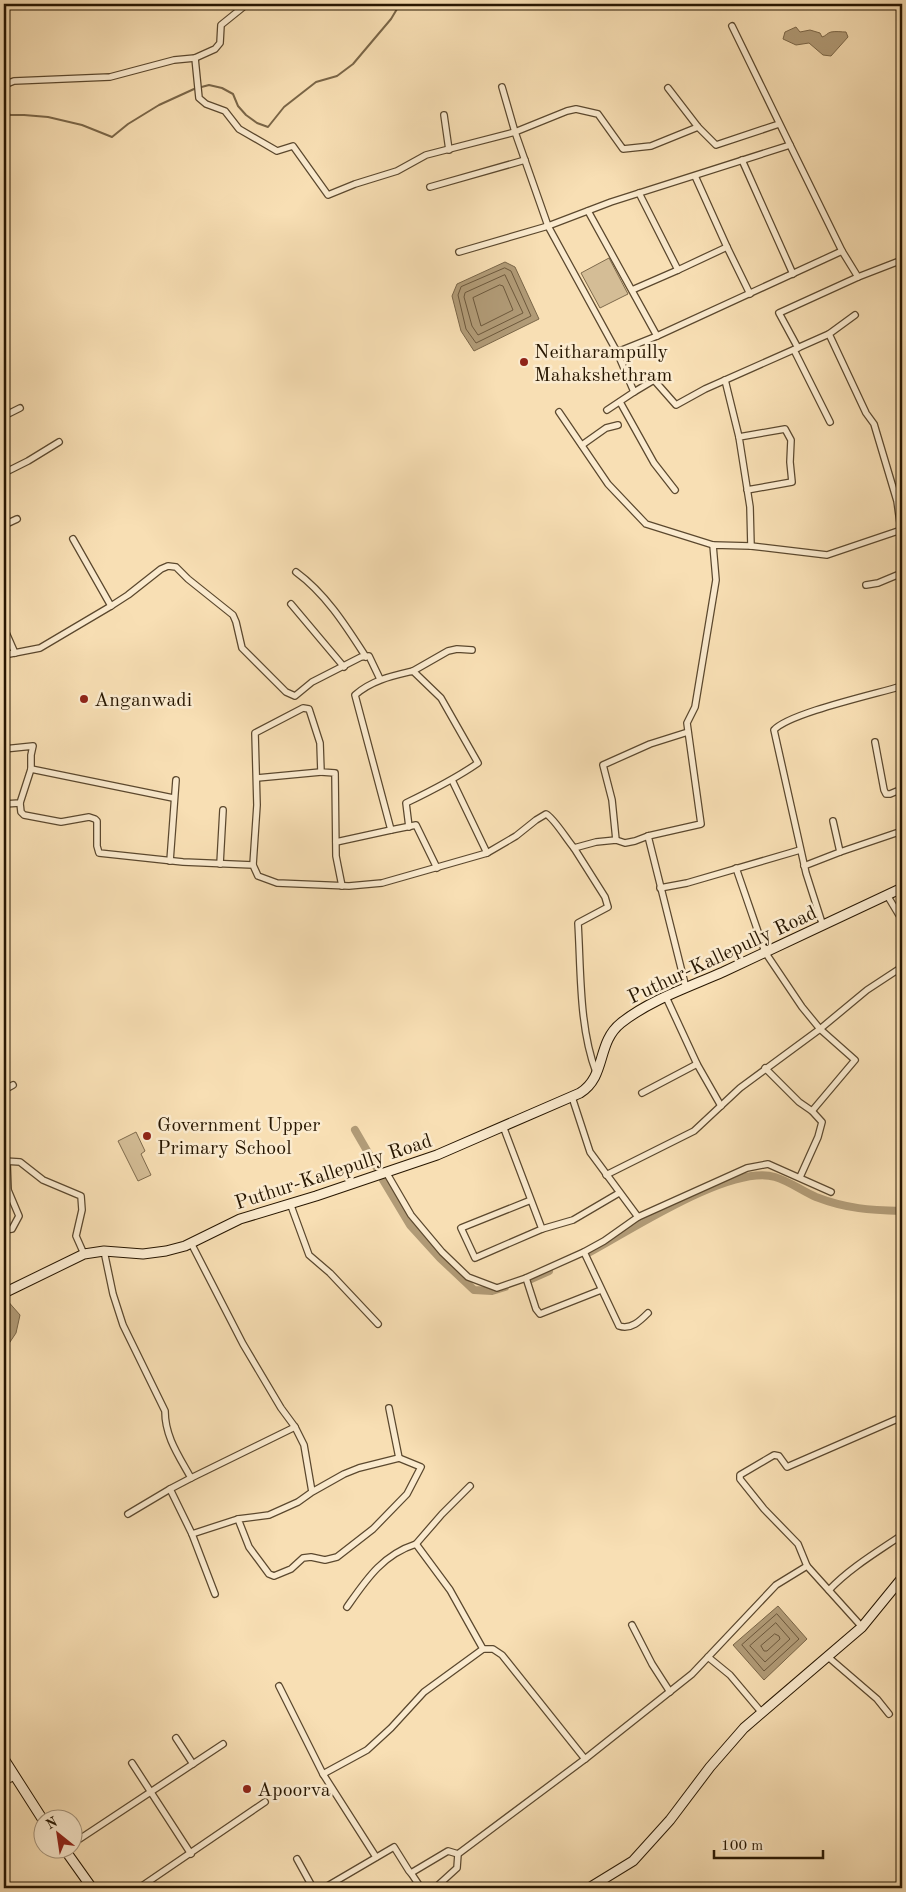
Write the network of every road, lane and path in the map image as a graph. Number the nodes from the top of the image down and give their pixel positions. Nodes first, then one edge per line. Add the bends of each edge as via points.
1 (247, 4) edge
2 (732, 26) dead end
3 (195, 58) junction
4 (4, 85) edge
5 (502, 87) dead end
6 (668, 88) dead end
7 (444, 115) dead end
8 (779, 124) junction
9 (698, 127) junction
10 (514, 132) junction
11 (790, 145) junction
12 (449, 150) junction
13 (525, 160) junction
14 (742, 160) junction
15 (695, 176) junction
16 (430, 187) dead end
17 (639, 193) junction
18 (588, 211) junction
19 (548, 226) junction
20 (727, 247) junction
21 (842, 251) junction
22 (459, 252) dead end
23 (902, 260) edge
24 (678, 270) junction
25 (793, 274) junction
26 (858, 277) junction
27 (632, 290) junction
28 (750, 294) junction
29 (855, 315) dead end
30 (830, 334) junction
31 (658, 336) junction
32 (796, 349) junction
33 (617, 352) junction
34 (725, 380) junction
35 (634, 392) junction
36 (620, 402) junction
37 (20, 408) dead end
38 (607, 410) dead end
39 (559, 412) dead end
40 (4, 416) edge
41 (830, 422) dead end
42 (618, 425) dead end
43 (740, 437) junction
44 (59, 442) dead end
45 (582, 446) junction
46 (4, 473) edge
47 (675, 490) dead end
48 (747, 490) junction
49 (17, 518) dead end
50 (4, 525) edge
51 (902, 532) edge
52 (73, 539) dead end
53 (713, 545) junction
54 (751, 546) junction
55 (296, 572) dead end
56 (902, 573) edge
57 (866, 586) dead end
58 (291, 604) dead end
59 (111, 606) junction
60 (4, 628) edge
61 (472, 650) dead end
62 (15, 653) junction
63 (4, 654) edge
64 (366, 657) junction
65 (344, 667) junction
66 (414, 670) junction
67 (380, 679) junction
68 (902, 686) edge
69 (688, 732) junction
70 (875, 742) dead end
71 (4, 748) edge
72 (31, 769) junction
73 (321, 772) junction
74 (257, 778) junction
75 (176, 780) dead end
76 (452, 780) junction
77 (902, 789) edge
78 (173, 798) junction
79 (20, 803) junction
80 (4, 804) edge
81 (223, 810) dead end
82 (833, 821) dead end
83 (409, 827) junction
84 (391, 830) junction
85 (902, 832) edge
86 (648, 836) junction
87 (616, 840) junction
88 (336, 842) junction
89 (574, 848) junction
90 (800, 850) junction
91 (840, 852) junction
92 (487, 853) junction
93 (170, 861) junction
94 (220, 864) junction
95 (253, 865) junction
96 (804, 866) junction
97 (437, 868) junction
98 (736, 868) junction
99 (342, 886) junction
100 (660, 888) junction
101 (902, 888) edge
102 (887, 896) junction
103 (902, 920) edge
104 (823, 926) junction
105 (765, 952) junction
106 (902, 967) edge
107 (686, 988) junction
108 (666, 997) junction
109 (820, 1029) junction
110 (697, 1064) junction
111 (765, 1068) junction
112 (597, 1073) junction
113 (12, 1085) dead end
114 (4, 1090) edge
115 (642, 1093) dead end
116 (572, 1097) junction
117 (721, 1106) junction
118 (812, 1111) junction
119 (503, 1126) junction
120 (5, 1160) edge
121 (386, 1172) junction
122 (606, 1175) junction
123 (800, 1177) junction
124 (6, 1190) edge
125 (831, 1192) dead end
126 (620, 1193) junction
127 (531, 1200) junction
128 (290, 1203) junction
129 (638, 1217) junction
130 (542, 1229) junction
131 (4, 1230) edge
132 (191, 1243) junction
133 (104, 1251) junction
134 (584, 1252) junction
135 (84, 1254) junction
136 (526, 1278) junction
137 (601, 1290) junction
138 (4, 1293) edge
139 (648, 1313) dead end
140 (378, 1324) dead end
141 (389, 1408) dead end
142 (902, 1417) edge
143 (295, 1427) junction
144 (399, 1458) junction
145 (191, 1478) junction
146 (470, 1486) dead end
147 (170, 1489) junction
148 (312, 1492) junction
149 (128, 1514) dead end
150 (238, 1519) junction
151 (192, 1534) junction
152 (902, 1535) edge
153 (416, 1544) junction
154 (807, 1566) junction
155 (902, 1578) edge
156 (830, 1590) junction
157 (216, 1594) dead end
158 (346, 1607) dead end
159 (632, 1626) dead end
160 (862, 1627) junction
161 (483, 1649) junction
162 (827, 1656) junction
163 (708, 1657) junction
164 (279, 1686) dead end
165 (670, 1692) junction
166 (762, 1713) junction
167 (890, 1714) dead end
168 (176, 1738) dead end
169 (223, 1744) dead end
170 (4, 1758) edge
171 (585, 1759) junction
172 (132, 1764) dead end
173 (193, 1764) junction
174 (324, 1774) junction
175 (14, 1777) junction
176 (4, 1782) edge
177 (151, 1793) junction
178 (265, 1802) dead end
179 (36, 1810) edge
180 (82, 1838) edge
181 (191, 1854) junction
182 (458, 1854) junction
183 (376, 1857) junction
184 (297, 1859) dead end
185 (72, 1860) edge
186 (411, 1873) junction
187 (92, 1888) edge
188 (139, 1888) edge
189 (313, 1888) edge
190 (324, 1888) edge
191 (421, 1888) edge
192 (435, 1888) edge
193 (589, 1888) edge

1 - 3 street via 221,25 220,43 215,49
2 - 8 street
3 - 4 street via 174,60 110,77
3 - 12 street via 199,98 224,110 239,129 276,151 293,146 328,195 397,171 426,155
5 - 10 street
6 - 9 street
7 - 12 street
8 - 9 street via 716,144
8 - 11 street
9 - 10 street via 651,146 623,149 598,114 576,109
10 - 12 street
10 - 13 street
11 - 14 street
11 - 21 street
13 - 16 street
13 - 19 street
14 - 15 street
14 - 25 street
15 - 17 street
15 - 20 street
17 - 18 street
17 - 24 street
18 - 19 street
18 - 27 street
19 - 22 street
19 - 33 street
20 - 24 street
20 - 28 street
21 - 25 street
21 - 26 street
23 - 26 street
24 - 27 street
25 - 28 street
26 - 32 street via 779,313
27 - 31 street
28 - 31 street
29 - 30 street
30 - 32 street
30 - 51 street via 874,424 897,501
31 - 33 street
32 - 34 street
32 - 41 street
33 - 35 street
34 - 35 street via 676,405 654,380
34 - 43 street
35 - 36 street
36 - 38 street
36 - 47 street via 654,463
37 - 40 street
39 - 45 street
42 - 45 street via 606,428
43 - 48 street
43 - 48 street via 785,429 791,440 792,482
44 - 46 street
45 - 53 street via 608,484 646,524
48 - 54 street
49 - 50 street
51 - 54 street via 827,555
52 - 59 street
53 - 54 street
53 - 69 street via 716,580 695,707 687,723
55 - 64 street via 312,584 337,614
56 - 57 street
58 - 65 street
59 - 62 street via 40,648
59 - 65 street via 161,569 176,567 233,615 242,648 286,692 295,696 312,682
60 - 62 street
61 - 66 street via 457,648 448,651
62 - 63 street
64 - 65 street
64 - 67 street via 369,656
66 - 67 street
66 - 76 street via 441,698 478,763
67 - 84 street via 355,695
68 - 90 street via 805,714 779,724 774,730
69 - 86 street via 701,824
69 - 87 street via 603,764 612,800
70 - 77 street via 886,794
71 - 72 street via 33,746
72 - 78 street
72 - 79 street
73 - 74 street
73 - 74 street via 320,743 309,709 303,708 255,733
73 - 88 street via 335,773
74 - 95 street
75 - 78 street
76 - 83 street via 406,802
76 - 92 street
78 - 93 street
79 - 80 street
79 - 93 street via 24,815 61,822 95,818 99,853
81 - 94 street
82 - 91 street
83 - 84 street
83 - 97 street via 416,825
84 - 88 street
85 - 91 street
86 - 87 street via 625,843
86 - 100 street
87 - 89 street
88 - 99 street
89 - 92 street via 546,814
89 - 112 street via 608,907 578,923 582,1006 591,1058
90 - 96 street
90 - 98 street
91 - 96 street
92 - 97 street
93 - 94 street
94 - 95 street
95 - 99 street via 258,876 277,883
96 - 104 street
97 - 99 street via 382,884
98 - 100 street
98 - 105 street
100 - 107 street
101 - 102 main road, Puthur-Kallepully Road
102 - 103 street
102 - 104 main road, Puthur-Kallepully Road
104 - 105 main road, Puthur-Kallepully Road
105 - 107 main road, Puthur-Kallepully Road
105 - 109 street
106 - 109 street
107 - 108 main road, Puthur-Kallepully Road
108 - 110 street
108 - 112 main road, Puthur-Kallepully Road via 610,1033
109 - 111 street
109 - 118 street via 855,1060
110 - 115 street
110 - 117 street
111 - 117 street
111 - 118 street
112 - 116 main road, Puthur-Kallepully Road via 590,1088
113 - 114 street
116 - 119 main road, Puthur-Kallepully Road
116 - 122 street via 590,1152
117 - 122 street via 694,1131
118 - 123 street via 822,1122
119 - 121 main road, Puthur-Kallepully Road via 437,1155
119 - 127 street
120 - 124 street
120 - 135 street via 20,1162 43,1180 81,1196 82,1210 76,1236
121 - 128 main road, Puthur-Kallepully Road
121 - 136 street via 411,1215 468,1277 497,1288
122 - 126 street
123 - 125 street
123 - 129 street via 768,1164 747,1168
124 - 131 street via 19,1216 12,1229
126 - 129 street
126 - 130 street via 573,1220
127 - 130 street
127 - 130 street via 461,1228 475,1258
128 - 132 main road, Puthur-Kallepully Road via 240,1219
128 - 140 street via 310,1255
129 - 134 street
132 - 133 main road, Puthur-Kallepully Road via 143,1254
132 - 143 street via 242,1344
133 - 135 main road, Puthur-Kallepully Road
133 - 145 street via 112,1294 123,1325 165,1411 169,1437
134 - 136 street
134 - 137 street
135 - 138 main road, Puthur-Kallepully Road
136 - 137 street via 540,1314
137 - 139 street via 620,1328 638,1323
141 - 144 street
142 - 154 street via 787,1467 779,1456 774,1455 740,1475 764,1510 798,1544
143 - 145 street
143 - 148 street via 304,1446
144 - 148 street via 359,1468
144 - 150 street via 421,1467 407,1494 373,1529 332,1559 303,1558 292,1569 274,1576 269,1574 249,1546
145 - 147 street
146 - 153 street
147 - 149 street
147 - 151 street
148 - 150 street via 269,1515
150 - 151 street
151 - 157 street
152 - 156 street
153 - 158 street via 396,1553 374,1570
153 - 161 street via 450,1590
154 - 156 street
154 - 163 street via 776,1585
155 - 160 main road
156 - 160 street
159 - 165 street
160 - 162 main road
161 - 171 street via 493,1649 502,1655
161 - 174 street via 424,1692 366,1750
162 - 166 main road
162 - 167 street
163 - 165 street
163 - 166 street via 730,1675
164 - 174 street
165 - 171 street
166 - 193 main road via 710,1766 670,1820 633,1861
168 - 173 street
169 - 173 street
170 - 175 main road
171 - 182 street
172 - 177 street
173 - 177 street
174 - 183 street
175 - 176 street
175 - 179 main road
177 - 180 street
177 - 181 street
178 - 181 street
181 - 188 street
182 - 186 street via 448,1851
182 - 192 street via 457,1868
183 - 186 street via 394,1847
183 - 190 street
184 - 189 street
185 - 187 main road
186 - 191 street

